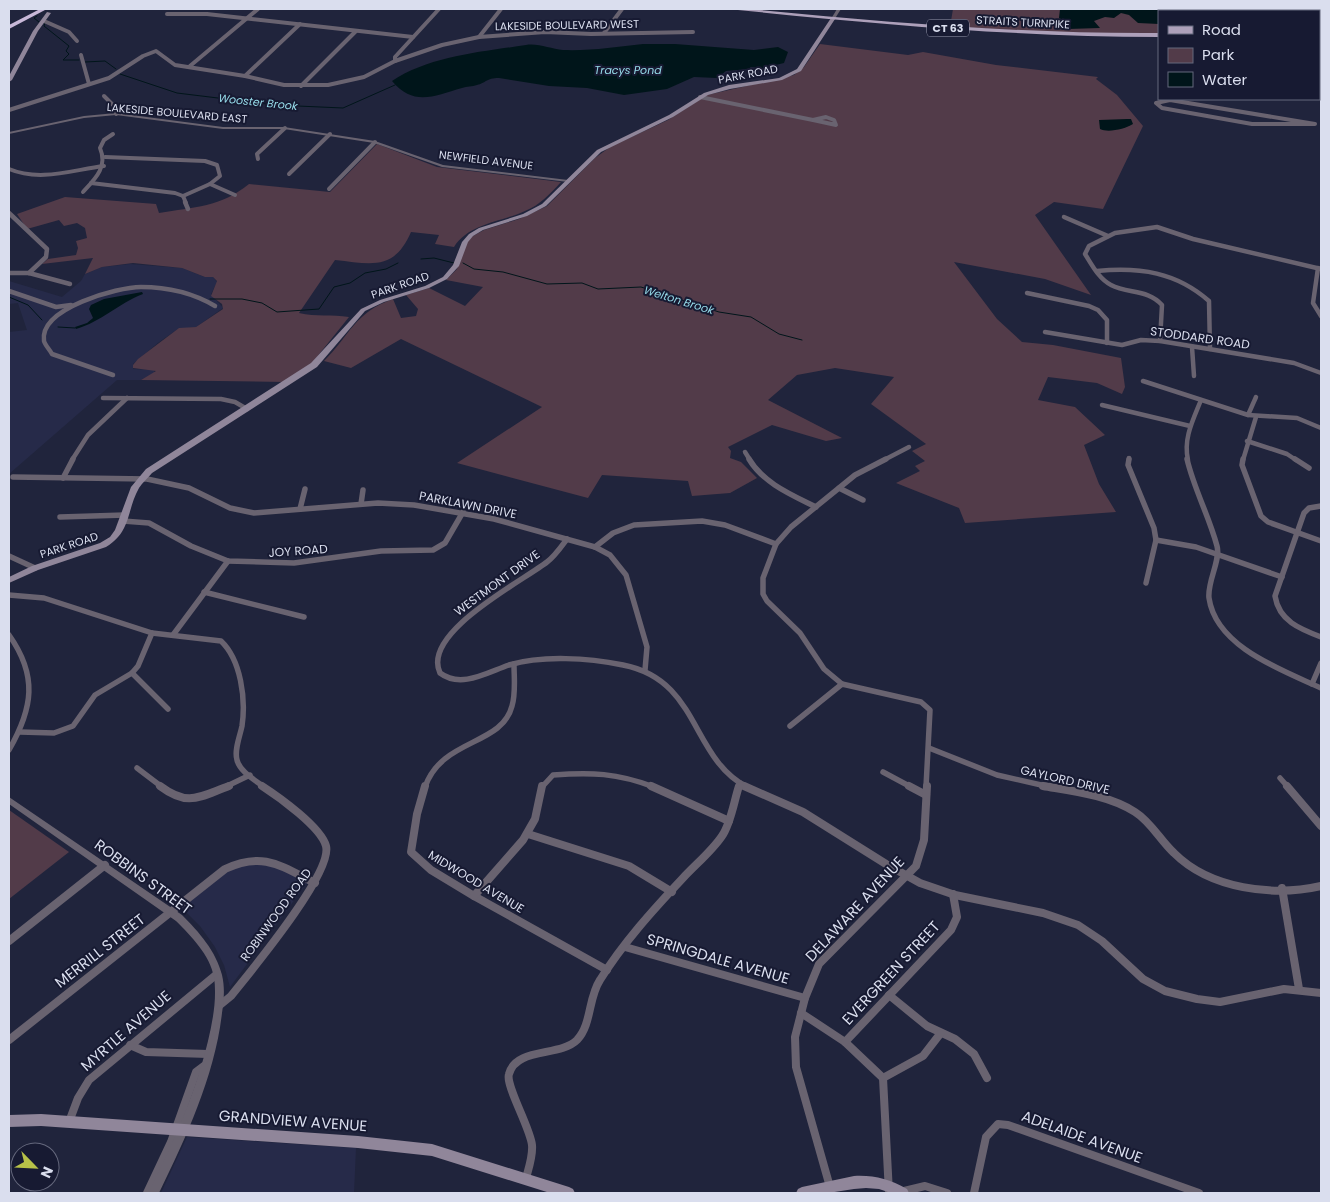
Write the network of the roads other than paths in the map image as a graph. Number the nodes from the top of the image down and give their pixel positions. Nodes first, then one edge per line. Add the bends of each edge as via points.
1 (258, 9) edge
2 (440, 9) edge
3 (501, 9) edge
4 (622, 9) edge
5 (738, 9) edge
6 (839, 9) edge
7 (43, 10) edge
8 (167, 14) dead end
9 (247, 18) junction
10 (9, 19) edge
11 (833, 19) junction
12 (43, 22) junction
13 (300, 24) junction
14 (546, 26) dead end
15 (9, 27) edge
16 (356, 31) junction
17 (545, 32) junction
18 (693, 32) dead end
19 (604, 33) junction
20 (1158, 35) edge
21 (413, 37) junction
22 (479, 37) junction
23 (78, 41) dead end
24 (81, 56) dead end
25 (395, 61) junction
26 (190, 66) junction
27 (245, 76) junction
28 (9, 80) edge
29 (89, 84) junction
30 (301, 86) junction
31 (104, 96) dead end
32 (700, 97) junction
33 (9, 110) edge
34 (116, 114) junction
35 (813, 120) junction
36 (1315, 124) junction
37 (1321, 124) edge
38 (284, 128) junction
39 (9, 133) edge
40 (113, 134) dead end
41 (330, 134) junction
42 (375, 142) junction
43 (105, 157) junction
44 (258, 159) dead end
45 (104, 166) junction
46 (9, 169) edge
47 (289, 174) dead end
48 (568, 181) junction
49 (91, 183) junction
50 (210, 184) junction
51 (329, 190) dead end
52 (83, 192) dead end
53 (235, 195) dead end
54 (183, 196) junction
55 (188, 209) dead end
56 (9, 212) edge
57 (1064, 217) dead end
58 (1108, 236) junction
59 (1320, 268) edge
60 (1097, 271) junction
61 (9, 273) edge
62 (29, 273) junction
63 (70, 284) dead end
64 (9, 291) edge
65 (1027, 293) dead end
66 (74, 304) junction
67 (48, 305) junction
68 (215, 306) dead end
69 (1321, 316) edge
70 (54, 320) junction
71 (1045, 332) dead end
72 (1160, 341) junction
73 (1107, 342) junction
74 (1192, 347) junction
75 (1210, 349) junction
76 (1321, 372) edge
77 (113, 375) dead end
78 (1194, 376) dead end
79 (1143, 381) dead end
80 (1256, 397) dead end
81 (103, 398) dead end
82 (127, 398) junction
83 (1201, 400) junction
84 (1102, 404) dead end
85 (247, 409) junction
86 (1248, 415) junction
87 (1256, 417) junction
88 (1190, 426) junction
89 (1321, 428) edge
90 (1247, 441) junction
91 (909, 447) dead end
92 (744, 452) dead end
93 (1129, 458) dead end
94 (1309, 468) dead end
95 (13, 477) dead end
96 (63, 478) junction
97 (140, 480) junction
98 (839, 488) junction
99 (305, 489) dead end
100 (363, 490) dead end
101 (863, 500) dead end
102 (361, 504) junction
103 (816, 506) junction
104 (1321, 506) edge
105 (300, 509) junction
106 (463, 512) junction
107 (60, 517) dead end
108 (124, 518) junction
109 (1297, 532) junction
110 (567, 539) junction
111 (1156, 540) junction
112 (1321, 541) edge
113 (776, 544) junction
114 (595, 547) junction
115 (1218, 553) junction
116 (9, 556) edge
117 (228, 561) junction
118 (35, 568) junction
119 (1282, 577) junction
120 (9, 580) edge
121 (1146, 583) dead end
122 (204, 592) junction
123 (9, 595) edge
124 (304, 617) dead end
125 (152, 633) junction
126 (9, 635) edge
127 (173, 635) junction
128 (1321, 637) edge
129 (1321, 663) edge
130 (514, 664) junction
131 (645, 670) junction
132 (132, 673) junction
133 (842, 684) junction
134 (1312, 684) junction
135 (1321, 688) edge
136 (168, 709) dead end
137 (790, 726) dead end
138 (20, 732) junction
139 (929, 748) junction
140 (9, 750) edge
141 (137, 768) dead end
142 (883, 772) dead end
143 (250, 775) junction
144 (1280, 778) dead end
145 (740, 784) junction
146 (926, 795) junction
147 (9, 800) edge
148 (729, 821) junction
149 (1321, 826) edge
150 (528, 834) junction
151 (105, 865) junction
152 (906, 876) junction
153 (315, 883) junction
154 (1321, 886) edge
155 (1282, 888) junction
156 (672, 892) junction
157 (952, 894) junction
158 (474, 896) junction
159 (172, 912) junction
160 (9, 941) edge
161 (625, 947) junction
162 (607, 970) junction
163 (217, 974) junction
164 (1299, 990) junction
165 (1321, 993) edge
166 (889, 994) junction
167 (805, 998) junction
168 (220, 1005) junction
169 (801, 1013) junction
170 (940, 1034) junction
171 (9, 1040) edge
172 (845, 1042) junction
173 (130, 1045) junction
174 (208, 1054) junction
175 (204, 1066) junction
176 (883, 1078) junction
177 (987, 1078) dead end
178 (9, 1121) edge
179 (69, 1122) junction
180 (178, 1130) junction
181 (526, 1178) junction
182 (830, 1187) junction
183 (895, 1191) edge
184 (147, 1193) edge
185 (154, 1193) edge
186 (569, 1193) edge
187 (802, 1193) edge
188 (947, 1193) edge
189 (974, 1193) edge
190 (1199, 1193) edge

1 - 9 street
2 - 21 street
3 - 22 street
4 - 19 street
5 - 11 main road, STRAITS TURNPIKE / CT 63
6 - 11 street
7 - 10 highway
7 - 12 main road
7 - 15 highway
8 - 9 street
9 - 13 street
9 - 26 street
11 - 20 main road, STRAITS TURNPIKE / CT 63 via 1041,34
11 - 32 main road, PARK ROAD via 803,66 794,73 780,79 715,90
12 - 23 street via 70,32
12 - 28 main road
13 - 16 street
13 - 27 street
14 - 17 street
16 - 21 street
16 - 30 street
17 - 19 street, LAKESIDE BOULEVARD WEST
17 - 22 street, LAKESIDE BOULEVARD WEST
18 - 19 street, LAKESIDE BOULEVARD WEST
21 - 25 street
22 - 25 street, LAKESIDE BOULEVARD WEST
24 - 29 street
25 - 30 street, LAKESIDE BOULEVARD WEST via 350,81
26 - 27 street, LAKESIDE BOULEVARD WEST
26 - 29 street, LAKESIDE BOULEVARD WEST via 175,65 156,51 145,53 118,74
27 - 30 street, LAKESIDE BOULEVARD WEST
29 - 33 street
31 - 34 street via 117,107
32 - 35 street
32 - 48 main road, PARK ROAD via 671,116 599,151
34 - 38 street, LAKESIDE BOULEVARD EAST via 223,128
34 - 39 street, LAKESIDE BOULEVARD EAST via 84,117
35 - 35 street via 827,117 838,123 836,125
36 - 36 street via 1252,124 1162,108 1156,102 1170,100
36 - 37 street
38 - 41 street, LAKESIDE BOULEVARD EAST
38 - 44 street via 257,154
40 - 43 street via 104,140 100,148
41 - 42 street, LAKESIDE BOULEVARD EAST
41 - 47 street
42 - 48 street, NEWFIELD AVENUE via 442,166
42 - 51 street
43 - 45 street
43 - 50 street via 205,160 217,165 220,176
45 - 46 street via 46,176 20,176
45 - 49 street
48 - 85 main road, PARK ROAD via 536,209 471,235 456,266 440,282 382,300 364,310 314,365
49 - 52 street
49 - 54 street via 166,190
50 - 53 street
50 - 54 street
54 - 55 street
56 - 62 street via 47,249 46,257
57 - 58 street
58 - 59 street via 1121,231 1158,227 1193,239
58 - 60 street via 1085,250
59 - 69 street via 1313,303
60 - 72 street via 1112,286 1151,295 1159,300 1162,305
60 - 75 street via 1142,268 1192,286 1209,301
61 - 62 street
62 - 63 street
64 - 67 street
65 - 73 street via 1098,310 1107,320
66 - 67 street via 64,307
66 - 68 street via 107,291 143,286 205,300
66 - 70 street
67 - 70 street
70 - 77 street via 44,338 45,346 52,354
71 - 73 street, STODDARD ROAD
72 - 73 street, STODDARD ROAD
72 - 74 street, STODDARD ROAD
74 - 75 street, STODDARD ROAD
74 - 78 street
75 - 76 street, STODDARD ROAD via 1294,363
79 - 83 street
80 - 86 street
81 - 82 street
82 - 85 street via 221,399
82 - 96 street via 79,446
83 - 86 street
83 - 88 street
84 - 88 street
85 - 97 main road, PARK ROAD via 160,462
86 - 87 street
87 - 89 street via 1297,418
87 - 90 street
88 - 115 street via 1186,448 1188,464
90 - 94 street via 1287,454
90 - 109 street via 1242,465 1261,516 1268,522
91 - 98 street via 868,467
92 - 103 street via 765,478
93 - 111 street via 1128,465
95 - 96 street, PARKLAWN DRIVE
96 - 97 street, PARKLAWN DRIVE
97 - 105 street, PARKLAWN DRIVE via 189,488 241,512
97 - 108 main road, PARK ROAD
98 - 101 street
98 - 103 street
99 - 105 street
100 - 102 street
102 - 105 street, PARKLAWN DRIVE
102 - 106 street, PARKLAWN DRIVE via 396,503
103 - 113 street via 791,526
104 - 109 street via 1309,508 1304,513
106 - 110 street, PARKLAWN DRIVE
106 - 117 street, JOY ROAD via 445,543 433,550 381,552 294,563
107 - 108 street, JOY ROAD
108 - 117 street, JOY ROAD via 149,523
108 - 118 main road, PARK ROAD via 115,537 106,544
109 - 112 street
109 - 119 street
110 - 114 street, PARKLAWN DRIVE
110 - 130 street, WESTMONT DRIVE via 549,560 458,625 439,649 436,660 438,670 445,677 463,680
111 - 115 street
111 - 121 street
113 - 114 street via 725,524 702,521 634,525 614,533
113 - 133 street via 763,578 763,594 800,633 824,670
114 - 131 street, PARKLAWN DRIVE via 610,555 626,575 647,647
115 - 119 street
115 - 134 street via 1209,586 1210,599 1222,628 1240,646 1264,662
116 - 118 street
117 - 122 street
118 - 120 main road, PARK ROAD
119 - 128 street via 1275,596 1279,611 1289,622
122 - 124 street
122 - 127 street
123 - 125 street, ROBINWOOD ROAD via 44,598
125 - 127 street, ROBINWOOD ROAD
125 - 132 street
126 - 138 street via 20,648 30,677 27,712
127 - 143 street, ROBINWOOD ROAD via 210,639 227,645 244,708 236,758 238,765
129 - 134 street
130 - 131 street, WESTMONT DRIVE via 538,660 596,662
130 - 158 street, MIDWOOD AVENUE via 514,706 509,716 494,733 450,753 434,768 411,845 411,852 416,858
131 - 145 street, WESTMONT DRIVE via 670,686 681,698 716,758
132 - 136 street
132 - 138 street via 94,695 77,721 64,731
133 - 137 street
133 - 139 street, DELAWARE AVENUE via 927,705 930,710
134 - 135 street
138 - 140 street
139 - 146 street, DELAWARE AVENUE
139 - 155 street, GAYLORD DRIVE via 1006,778 1103,798 1128,808 1148,823 1174,854 1209,878
141 - 143 street via 171,794 189,800
142 - 146 street
143 - 153 street, ROBINWOOD ROAD via 321,836 327,847 326,855
144 - 149 street
145 - 148 street
145 - 152 street via 804,812
146 - 152 street, DELAWARE AVENUE via 922,849 916,866
147 - 151 street, ROBBINS STREET
148 - 150 street via 637,781 618,776 600,773 553,775 545,778 542,784 536,818
148 - 156 street via 723,835
150 - 156 street via 629,866
150 - 158 street
151 - 159 street, ROBBINS STREET
151 - 160 street
152 - 157 street
152 - 167 street, DELAWARE AVENUE via 819,964
153 - 159 street, MERRILL STREET via 280,864 250,858 225,869
153 - 168 street, ROBINWOOD ROAD via 231,996
154 - 155 street, GAYLORD DRIVE via 1305,890
155 - 164 street
156 - 161 street via 643,921
157 - 164 street via 1063,918 1082,926 1150,984 1196,999 1220,1003 1280,990
157 - 166 street, EVERGREEN STREET via 958,921
158 - 162 street, MIDWOOD AVENUE
159 - 163 street, ROBBINS STREET via 196,936
159 - 171 street, MERRILL STREET
161 - 162 street
161 - 167 street, SPRINGDALE AVENUE
162 - 181 street via 593,994 586,1025 578,1039 568,1047 524,1058 513,1065 508,1075 510,1089 520,1106 532,1144
163 - 168 street, ROBBINS STREET
163 - 173 street, MYRTLE AVENUE
164 - 165 street
166 - 170 street
166 - 172 street, EVERGREEN STREET
167 - 169 street, DELAWARE AVENUE
168 - 174 street, ROBBINS STREET
169 - 172 street
169 - 182 street, DELAWARE AVENUE via 795,1037 796,1067
170 - 176 street via 923,1056
170 - 177 street via 954,1039 974,1054
172 - 176 street
173 - 174 street via 146,1052
173 - 179 street, MYRTLE AVENUE via 89,1080
174 - 175 street, ROBBINS STREET
175 - 180 street, ROBBINS STREET via 195,1074
175 - 185 street, ROBBINS STREET via 185,1126
176 - 183 street
178 - 179 main road, GRANDVIEW AVENUE
179 - 180 main road, GRANDVIEW AVENUE
180 - 181 main road, GRANDVIEW AVENUE via 352,1141 432,1150
180 - 184 street, ROBBINS STREET
181 - 186 main road, GRANDVIEW AVENUE
182 - 183 main road via 866,1181
182 - 187 main road
183 - 188 street via 925,1186
189 - 190 street, ADELAIDE AVENUE via 986,1137 998,1124 1047,1138

